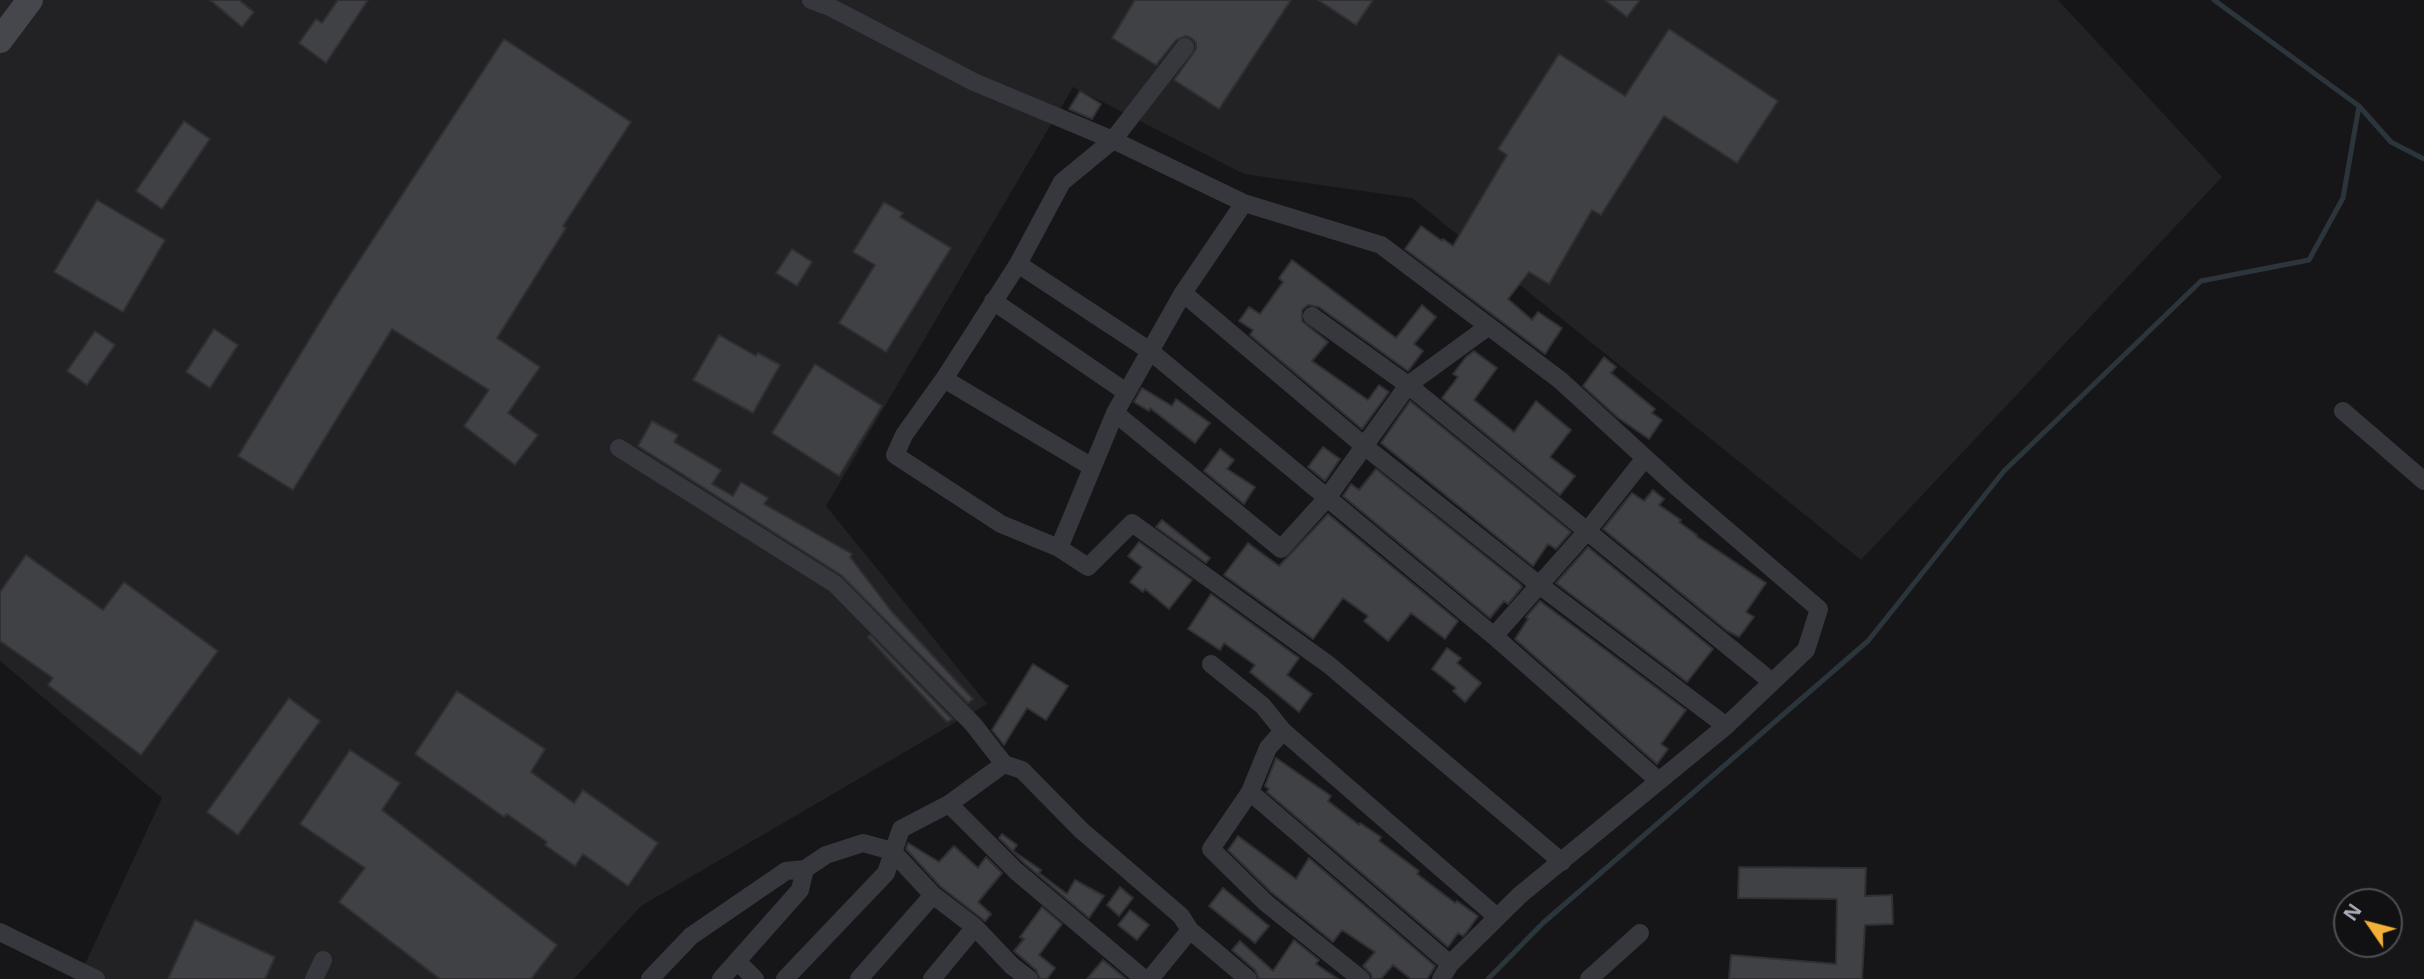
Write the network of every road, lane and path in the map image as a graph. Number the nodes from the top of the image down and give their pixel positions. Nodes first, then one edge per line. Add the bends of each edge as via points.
1 (30, 0) edge
2 (811, 0) edge
3 (0, 40) edge
4 (1185, 47) dead end
5 (1113, 140) junction
6 (1244, 203) junction
7 (1017, 264) junction
8 (1183, 293) junction
9 (993, 301) junction
10 (1312, 316) dead end
11 (1489, 327) junction
12 (1150, 351) junction
13 (944, 379) junction
14 (1408, 385) junction
15 (1126, 392) junction
16 (2343, 411) dead end
17 (1115, 413) junction
18 (1363, 445) junction
19 (619, 448) dead end
20 (1646, 458) junction
21 (1092, 467) junction
22 (2424, 481) edge
23 (1326, 498) junction
24 (1588, 530) junction
25 (1059, 548) junction
26 (1538, 584) junction
27 (1494, 636) junction
28 (1211, 664) dead end
29 (1772, 682) junction
30 (1726, 726) junction
31 (1283, 731) junction
32 (1004, 764) junction
33 (1659, 781) junction
34 (1250, 792) junction
35 (949, 804) junction
36 (892, 851) junction
37 (1562, 862) junction
38 (805, 869) junction
39 (933, 895) junction
40 (1497, 917) junction
41 (975, 927) junction
42 (1190, 930) junction
43 (0, 932) edge
44 (1640, 933) dead end
45 (323, 960) dead end
46 (737, 961) junction
47 (1007, 972) edge
48 (1445, 972) edge
49 (96, 979) edge
50 (314, 979) edge
51 (650, 979) edge
52 (721, 979) edge
53 (755, 979) edge
54 (785, 979) edge
55 (859, 979) edge
56 (932, 979) edge
57 (1029, 979) edge
58 (1144, 979) edge
59 (1150, 979) edge
60 (1248, 979) edge
61 (1361, 979) edge
62 (1589, 979) edge

1 - 3 street
2 - 5 street via 974,82
4 - 5 street
5 - 6 street
5 - 7 street via 1062,182
6 - 8 street
6 - 11 street via 1381,245
7 - 9 street
7 - 12 street
8 - 12 street
8 - 18 street
9 - 13 street
9 - 15 street
10 - 14 street
11 - 14 street
11 - 20 street via 1559,380
12 - 15 street
12 - 23 street
13 - 21 street
13 - 25 street via 904,435 895,456 1001,524
14 - 18 street
14 - 24 street
15 - 17 street
16 - 22 street
17 - 21 street
17 - 23 street via 1280,549
18 - 23 street
18 - 26 street
19 - 32 street via 835,584 973,724
20 - 24 street
20 - 29 street via 1819,609 1805,650
21 - 25 street
23 - 27 street
24 - 26 street
24 - 29 street
25 - 37 street via 1088,567 1132,523 1329,665
26 - 27 street
26 - 30 street
27 - 33 street
28 - 31 street via 1263,706
29 - 30 street
30 - 33 street
31 - 34 street via 1268,747
31 - 40 street
32 - 35 street
32 - 42 street via 1022,770 1081,830 1181,916
33 - 37 street
34 - 48 street
34 - 61 street via 1210,849 1266,903
35 - 36 street via 901,829
35 - 58 street via 1016,871
36 - 38 street via 863,842 826,855
36 - 39 street
36 - 54 street via 886,873
37 - 40 street
38 - 46 street via 800,890
38 - 51 street via 786,871 691,936
39 - 41 street
39 - 55 street
40 - 48 street
41 - 47 street
41 - 56 street
42 - 59 street
42 - 60 street
43 - 49 street
44 - 62 street
45 - 50 street
46 - 52 street
46 - 53 street
47 - 57 street

